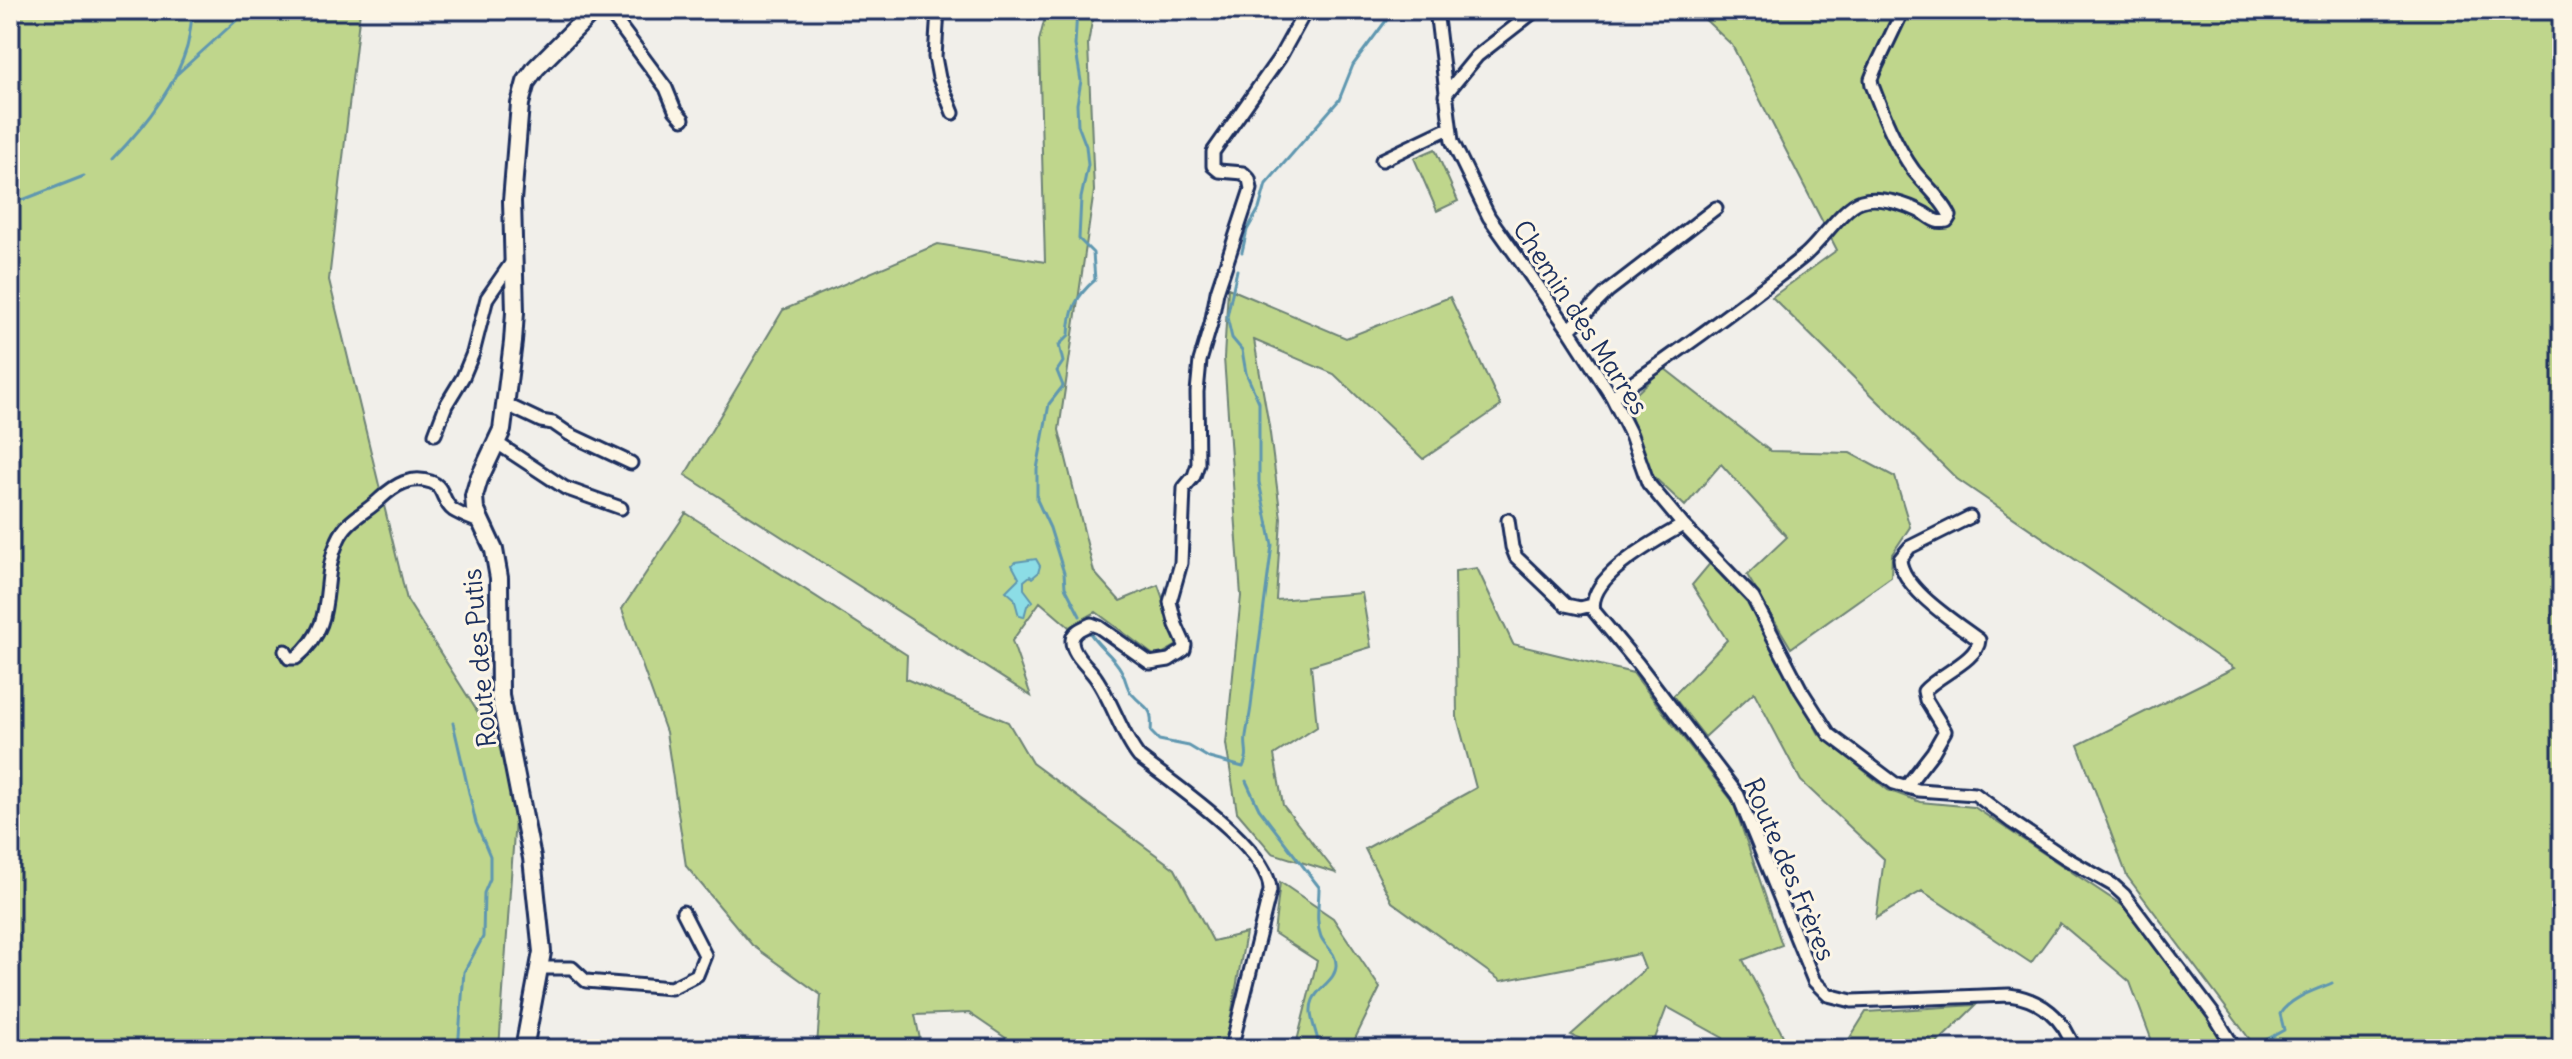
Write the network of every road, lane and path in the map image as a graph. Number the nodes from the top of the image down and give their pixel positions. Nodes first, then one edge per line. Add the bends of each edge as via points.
1 (594, 10) edge
2 (608, 10) edge
3 (938, 10) edge
4 (1306, 10) edge
5 (1436, 10) edge
6 (1536, 10) edge
7 (1903, 10) edge
8 (1445, 95) junction
9 (953, 113) dead end
10 (683, 119) dead end
11 (1449, 128) junction
12 (1382, 160) dead end
13 (1716, 208) dead end
14 (512, 262) junction
15 (1569, 330) junction
16 (1612, 397) junction
17 (505, 404) junction
18 (435, 434) dead end
19 (497, 443) junction
20 (631, 463) dead end
21 (621, 508) dead end
22 (1970, 517) dead end
23 (1508, 520) dead end
24 (481, 523) junction
25 (1683, 525) junction
26 (1592, 605) junction
27 (285, 651) dead end
28 (1906, 787) junction
29 (683, 912) dead end
30 (539, 968) junction
31 (524, 1049) edge
32 (1231, 1049) edge
33 (2074, 1049) edge
34 (2235, 1049) edge

1 - 14 street, Route des Putis via 526,82 517,124
2 - 10 street
3 - 9 street via 935,57
4 - 32 street via 1280,57 1213,152 1213,166 1243,173 1251,189 1217,292 1197,376 1198,464 1184,488 1181,563 1170,602 1184,650 1150,663 1091,624 1073,635 1072,642 1139,757 1236,834 1267,872 1270,891
5 - 8 street, Chemin des Marres
6 - 8 street via 1477,56
7 - 16 street via 1872,85 1900,148 1946,207 1947,221 1884,200 1862,200 1807,253
8 - 11 street, Chemin des Marres
11 - 12 street
11 - 15 street, Chemin des Marres via 1489,217
13 - 15 street via 1608,291
14 - 17 street, Route des Putis via 515,312
14 - 18 street via 487,298 473,353
15 - 16 street, Chemin des Marres
16 - 25 street, Chemin des Marres via 1648,483
17 - 19 street, Route des Putis
17 - 20 street
19 - 21 street via 565,488
19 - 24 street, Route des Putis via 474,496
22 - 28 street via 1910,547 1900,559 1912,585 1979,640 1974,654 1924,691 1945,731
23 - 26 street via 1516,557 1566,605
24 - 27 street via 454,511 429,481 395,486 345,527 330,567 325,615 304,651 296,658
24 - 30 street, Route des Putis via 499,578 500,696 532,858 542,952
25 - 26 street via 1601,583
25 - 28 street, Chemin des Marres via 1753,598 1829,734
26 - 33 street, Route des Frères via 1738,795 1820,989 1852,1001 2025,997 2056,1017
28 - 34 street, Chemin des Marres via 1975,794 2113,885
29 - 30 street via 705,955 697,975 671,988 586,981 572,968
30 - 31 street, Route des Putis

